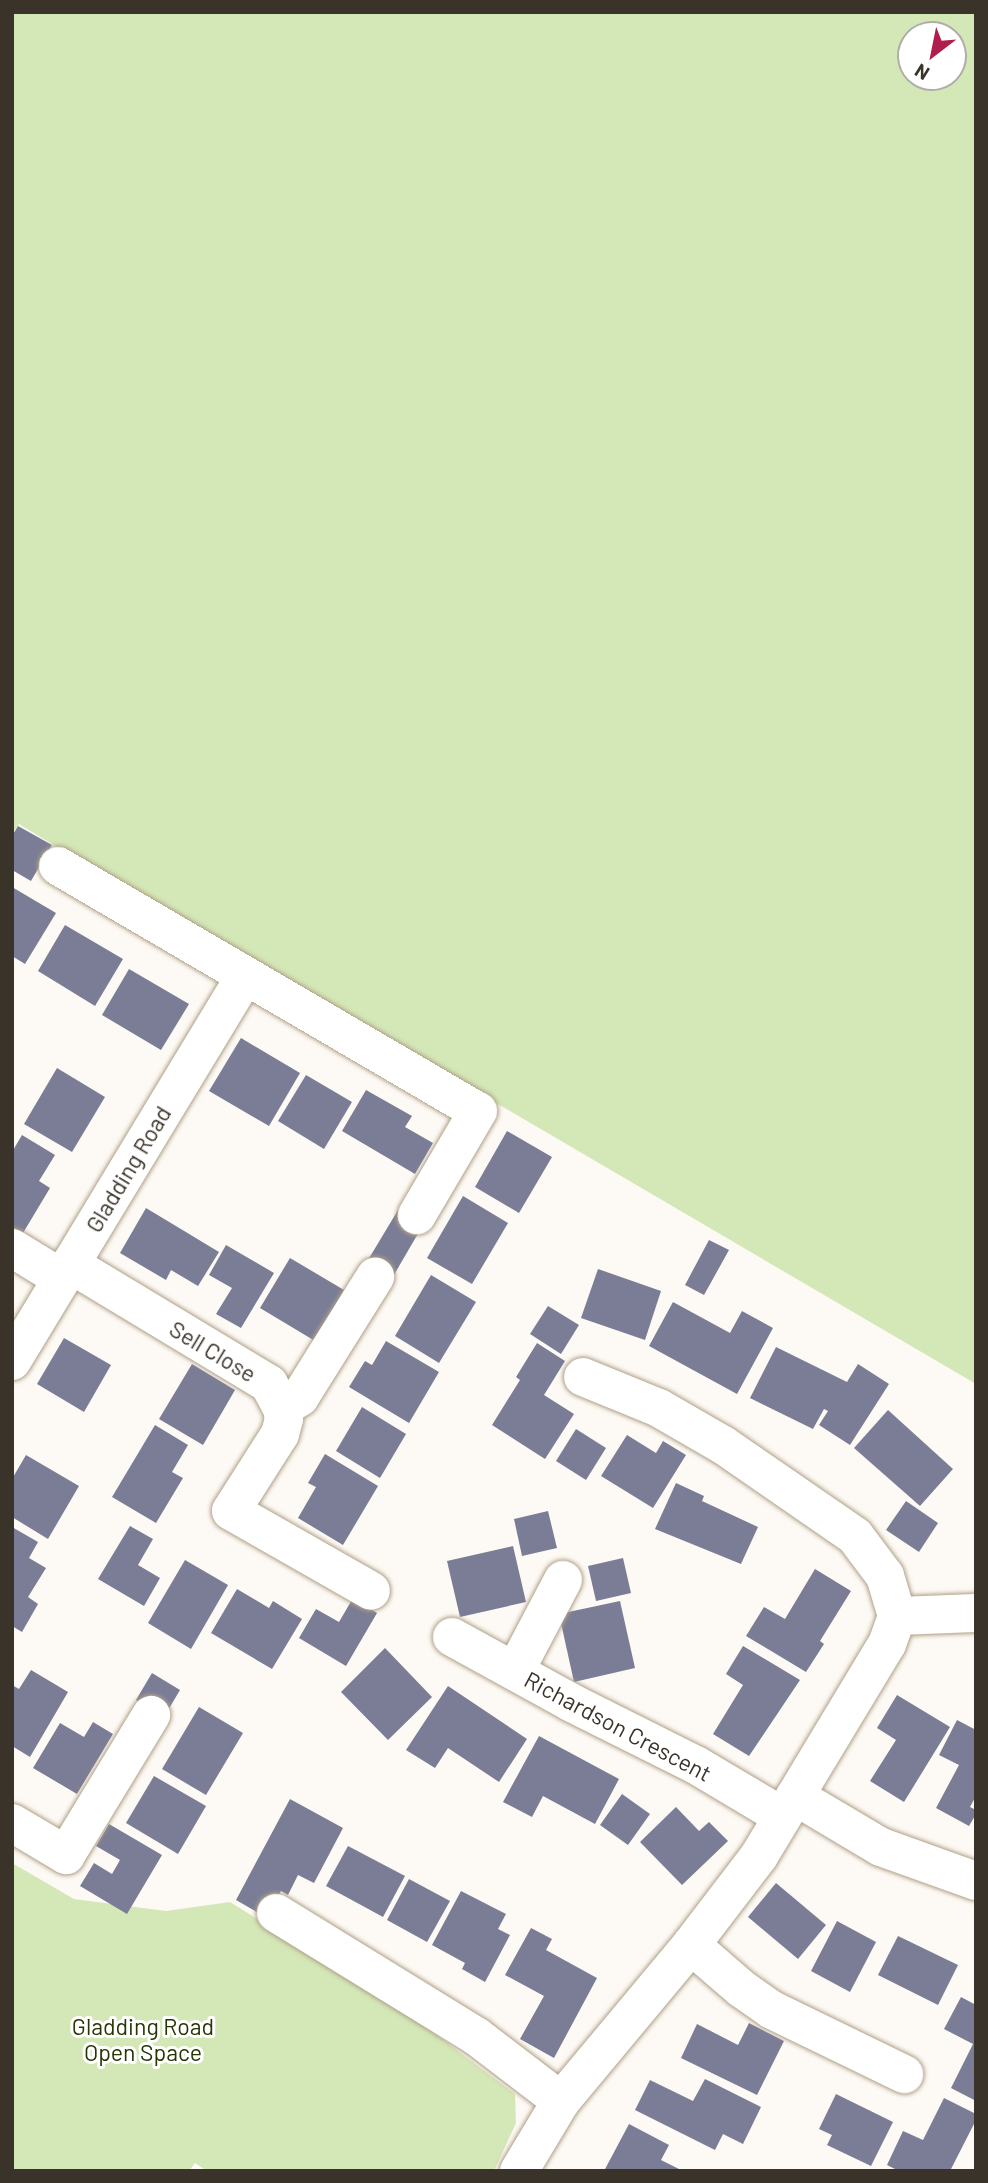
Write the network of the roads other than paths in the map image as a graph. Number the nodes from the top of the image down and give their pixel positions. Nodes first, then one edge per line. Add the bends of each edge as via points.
1 (58, 866) dead end
2 (245, 977) junction
3 (417, 1214) dead end
4 (12, 1248) edge
5 (66, 1271) junction
6 (375, 1277) dead end
7 (12, 1361) edge
8 (583, 1377) dead end
9 (282, 1408) junction
10 (563, 1580) dead end
11 (371, 1591) dead end
12 (976, 1613) edge
13 (898, 1616) junction
14 (452, 1637) dead end
15 (515, 1671) junction
16 (151, 1716) dead end
17 (789, 1806) junction
18 (12, 1823) edge
19 (976, 1881) edge
20 (276, 1913) dead end
21 (691, 1945) junction
22 (904, 2074) dead end
23 (561, 2101) junction
24 (519, 2171) edge

1 - 2 street
2 - 3 street via 478,1111
2 - 5 street, Gladding Road
4 - 5 street, Sell Close
5 - 7 street, Gladding Road
5 - 9 street, Sell Close via 268,1384
6 - 9 street via 300,1397
8 - 13 street via 659,1408 855,1536 885,1577
9 - 11 street via 280,1434 231,1511
10 - 15 street
12 - 13 street
13 - 17 street via 887,1644
14 - 15 street, Richardson Crescent
15 - 17 street, Richardson Crescent via 696,1765
16 - 18 street via 66,1855
17 - 19 street, Richardson Crescent via 881,1847
17 - 21 street via 735,1891
20 - 23 street via 476,2036
21 - 22 street via 772,2010
21 - 23 street
23 - 24 street

